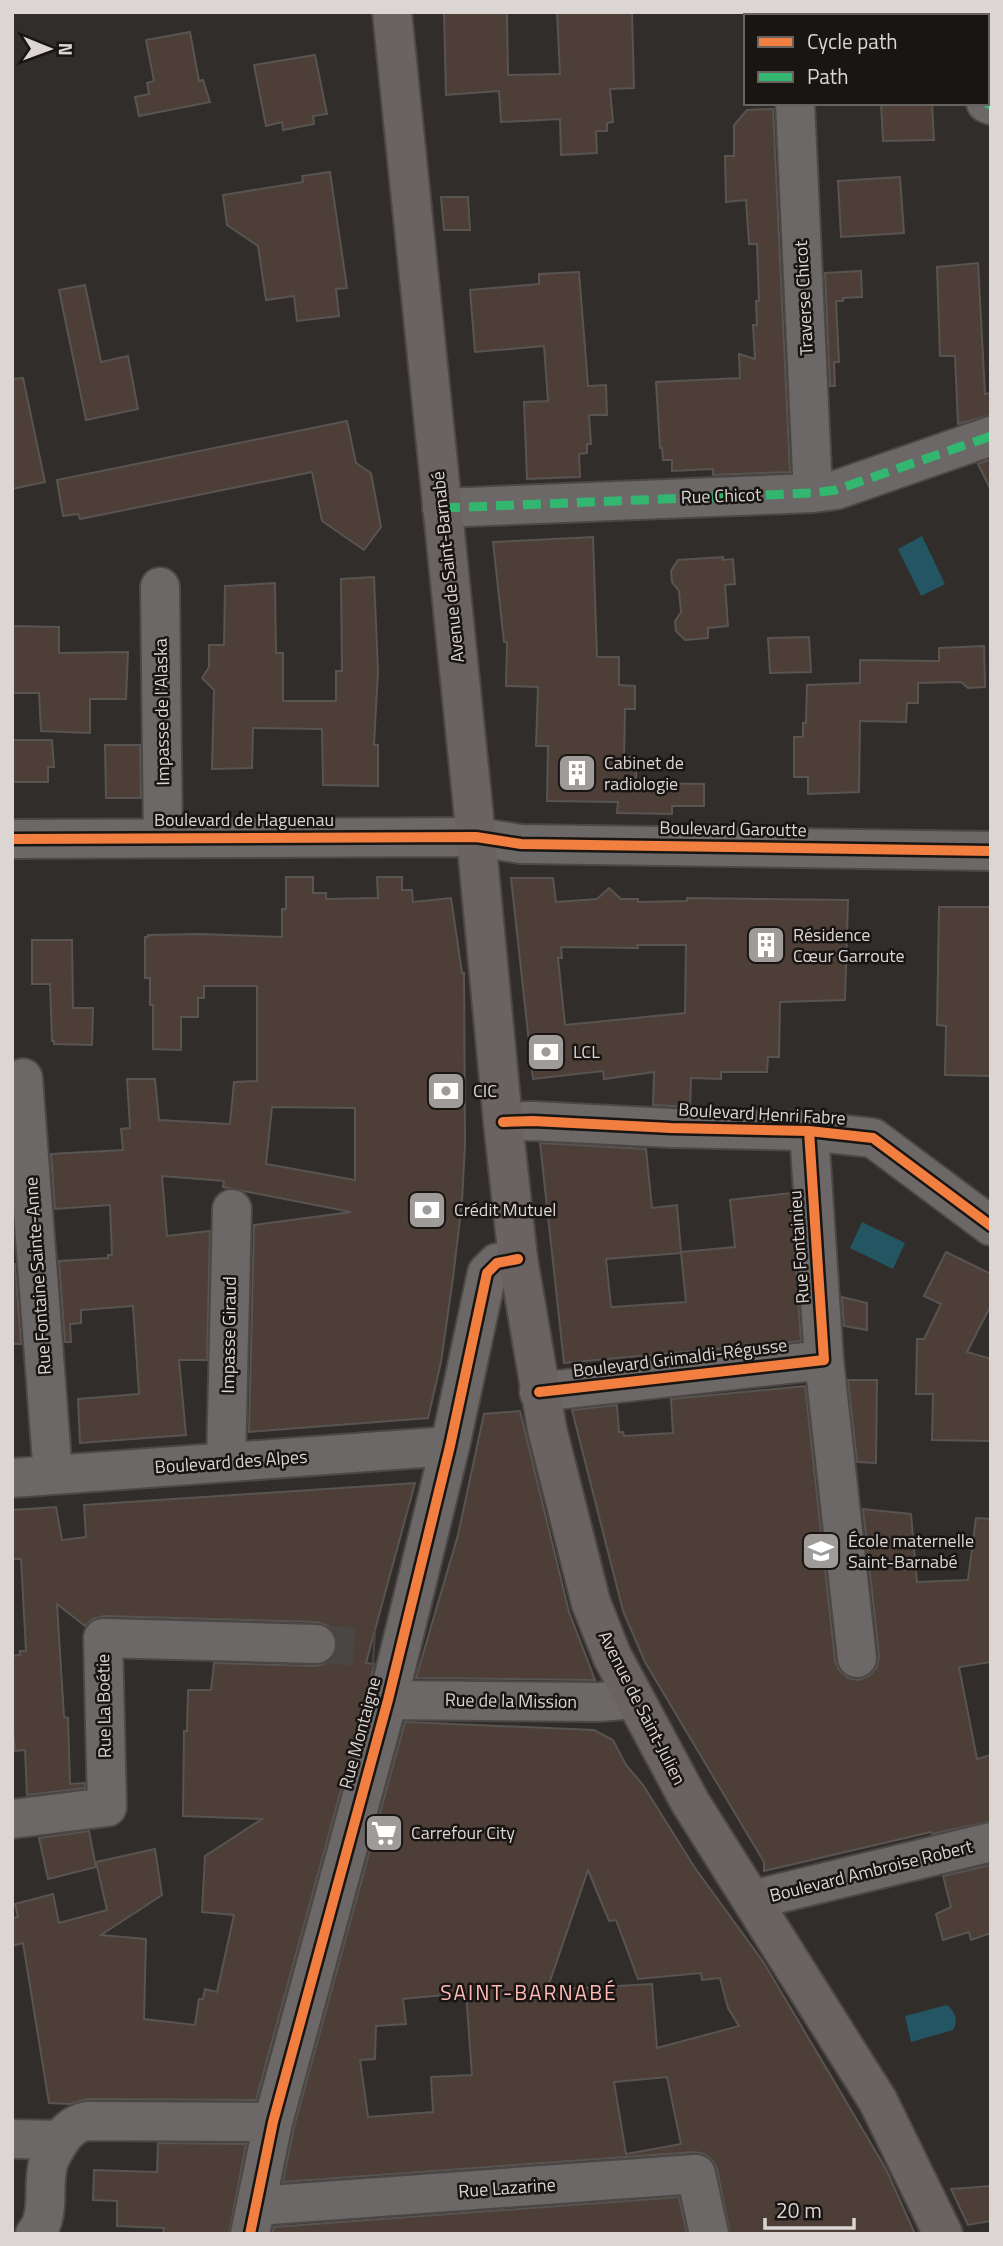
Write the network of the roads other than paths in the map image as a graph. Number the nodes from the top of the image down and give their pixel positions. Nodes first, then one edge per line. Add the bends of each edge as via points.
1 (392, 12) edge
2 (795, 105) edge
3 (991, 436) edge
4 (813, 493) junction
5 (442, 508) junction
6 (160, 587) dead end
7 (476, 837) junction
8 (163, 838) junction
9 (12, 839) edge
10 (991, 851) edge
11 (23, 1078) dead end
12 (503, 1122) junction
13 (809, 1131) junction
14 (232, 1209) dead end
15 (991, 1226) edge
16 (518, 1259) junction
17 (824, 1360) junction
18 (539, 1392) junction
19 (450, 1446) junction
20 (226, 1461) junction
21 (53, 1475) junction
22 (12, 1478) edge
23 (316, 1644) tunnel mouth
24 (857, 1658) dead end
25 (634, 1699) junction
26 (388, 1700) junction
27 (12, 1819) edge
28 (991, 1842) edge
29 (752, 1900) junction
30 (273, 2122) junction
31 (12, 2139) edge
32 (60, 2140) junction
33 (253, 2220) edge
34 (35, 2234) edge
35 (709, 2234) edge
36 (943, 2234) edge

1 - 5 main road, Avenue de Saint-Barnabé
2 - 4 street, Traverse Chicot
3 - 4 street, Rue Chicot via 836,490
4 - 5 street, Rue Chicot
5 - 7 main road, Avenue de Saint-Barnabé
6 - 8 street, Impasse de l'Alaska
7 - 8 street, Boulevard de Haguenau
7 - 10 street, Boulevard Garoutte via 522,844
7 - 12 main road, Avenue de Saint-Barnabé
8 - 9 street, Boulevard de Haguenau
11 - 21 street, Rue Fontaine Sainte-Anne
12 - 13 street, Boulevard Henri Fabre
12 - 16 main road, Avenue de Saint-Julien
13 - 15 street, Boulevard Henri Fabre via 873,1138
13 - 17 street, Rue Fontainieu
14 - 20 street, Impasse Giraud
16 - 18 main road, Avenue de Saint-Julien
16 - 19 street, Rue Montaigne via 497,1263 487,1273
17 - 18 street, Boulevard Grimaldi-Régusse
17 - 24 street, Rue Fontainieu
18 - 25 main road, Avenue de Saint-Julien via 591,1603
19 - 20 street, Boulevard des Alpes
19 - 26 street, Rue Montaigne via 388,1647
20 - 21 street, Boulevard des Alpes
21 - 22 street, Boulevard des Alpes
23 - 27 street, Rue La Boétie via 103,1638 107,1807
25 - 26 street, Rue de la Mission
25 - 29 main road, Avenue de Saint-Julien via 690,1802
26 - 30 street, Rue Montaigne
28 - 29 street, Boulevard Ambroise Robert
29 - 36 main road, Avenue de Saint-Julien via 878,2101
30 - 32 street via 87,2120 76,2123
30 - 33 street, Rue Montaigne
31 - 32 street
32 - 34 street via 47,2168 43,2218
33 - 35 street, Rue Lazarine via 696,2174

